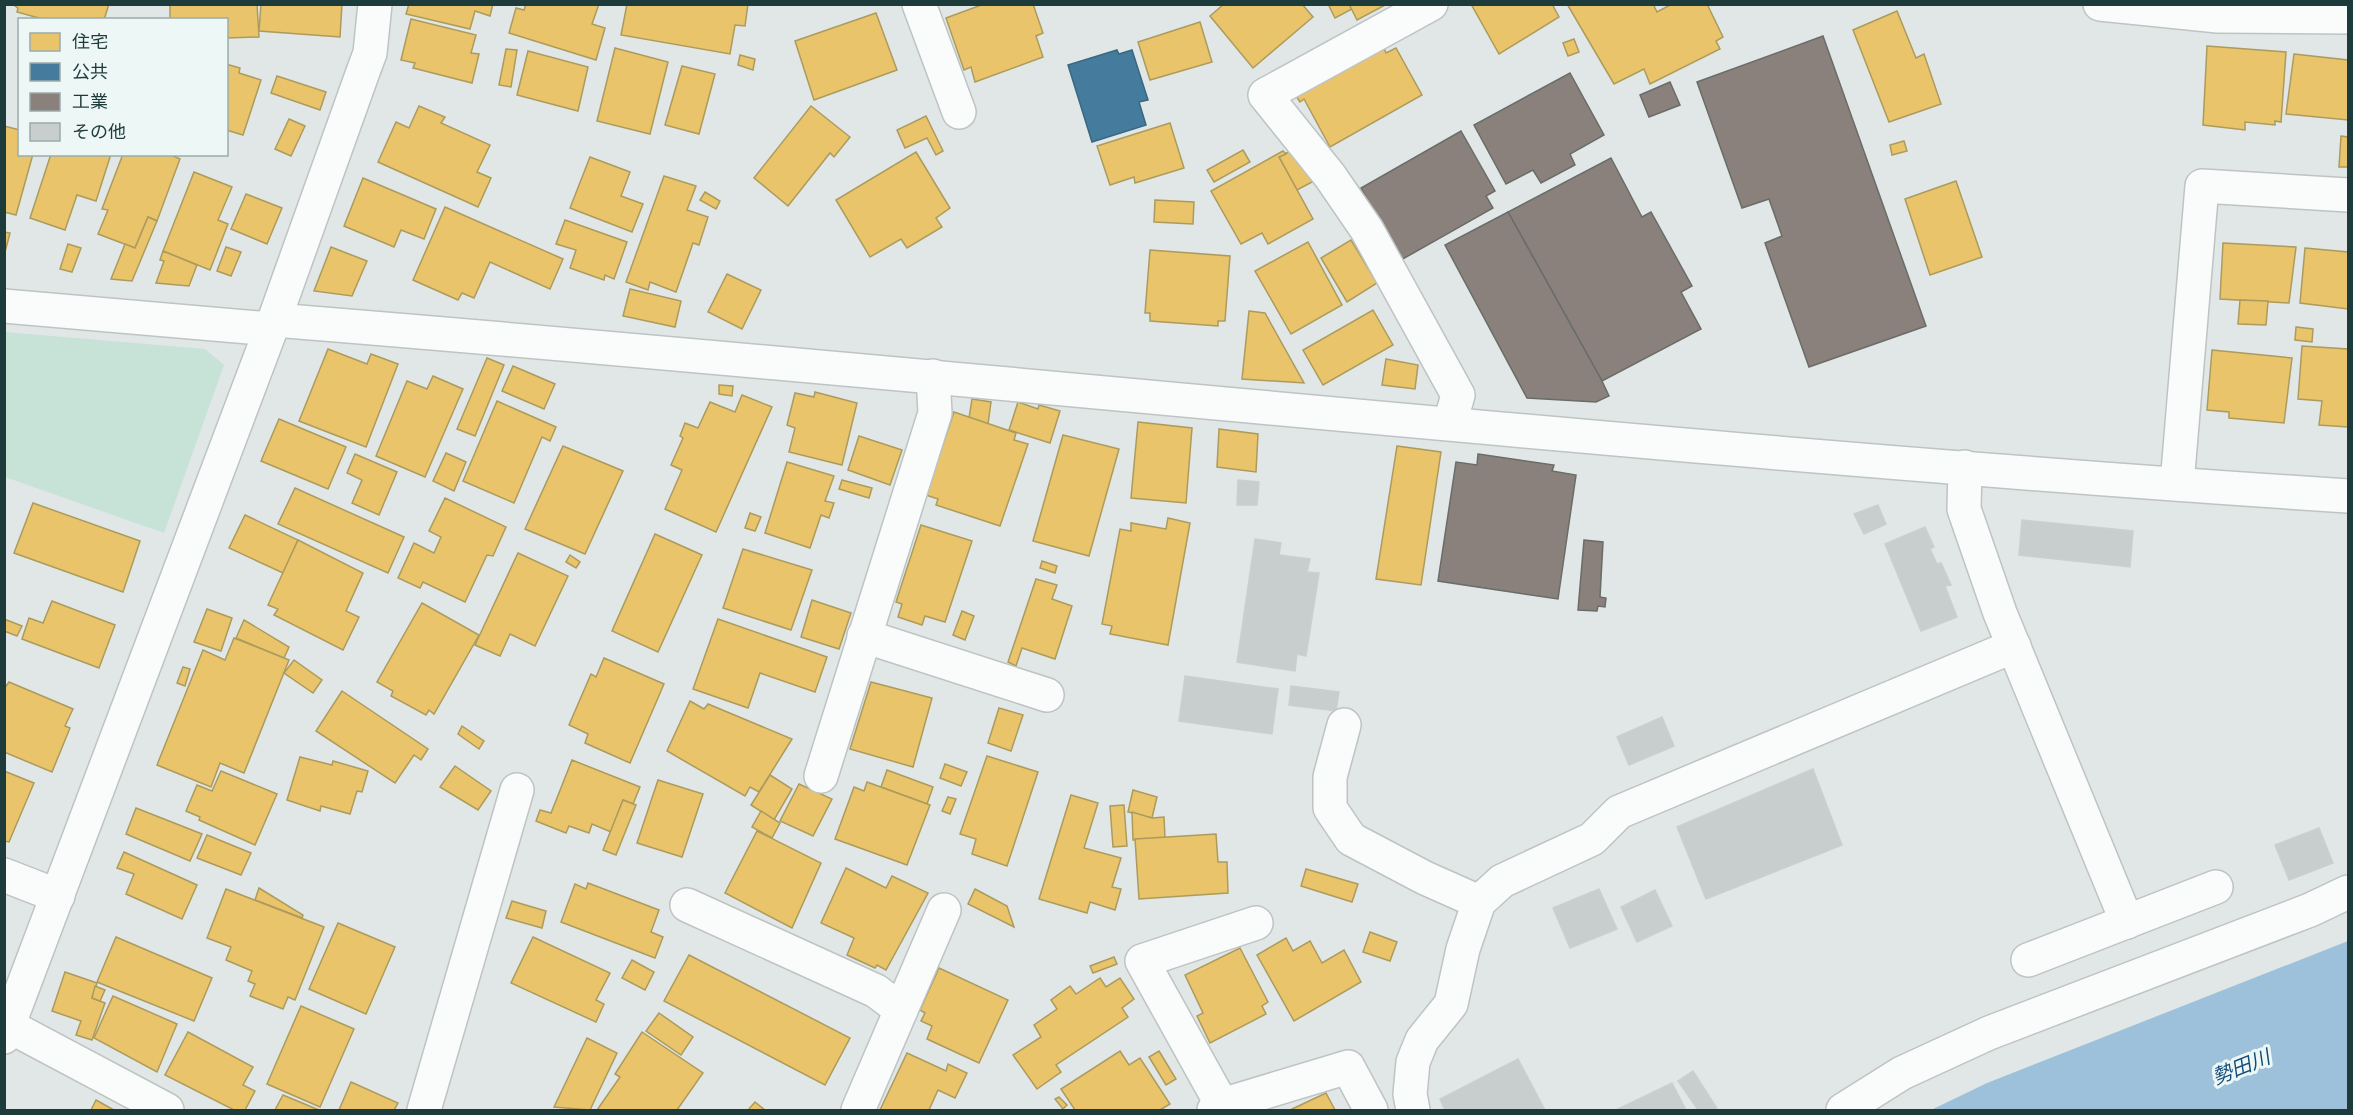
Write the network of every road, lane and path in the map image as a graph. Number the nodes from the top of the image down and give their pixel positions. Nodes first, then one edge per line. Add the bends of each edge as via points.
1 (375, 4) edge
2 (919, 4) edge
3 (1431, 4) edge
4 (2100, 4) edge
5 (2349, 17) edge
6 (958, 112) dead end
7 (2349, 195) edge
8 (4, 306) edge
9 (272, 324) junction
10 (933, 376) junction
11 (1450, 423) junction
12 (1965, 467) junction
13 (2177, 484) junction
14 (2349, 496) edge
15 (864, 636) junction
16 (2014, 646) junction
17 (1047, 695) dead end
18 (1344, 724) dead end
19 (820, 776) dead end
20 (517, 790) dead end
21 (4, 875) edge
22 (2216, 887) dead end
23 (2349, 892) edge
24 (58, 896) junction
25 (1479, 902) junction
26 (687, 905) dead end
27 (944, 910) dead end
28 (2127, 922) junction
29 (1256, 923) dead end
30 (2028, 960) dead end
31 (901, 1010) junction
32 (7, 1032) edge
33 (1218, 1108) edge
34 (167, 1110) edge
35 (424, 1110) edge
36 (858, 1110) edge
37 (1371, 1110) edge
38 (1413, 1110) edge
39 (1843, 1110) edge

1 - 9 street via 370,53
2 - 6 street
3 - 11 street via 1265,95 1330,176 1367,230 1458,395
4 - 5 street via 2218,16
7 - 13 street via 2202,186
8 - 9 street
9 - 10 street
9 - 24 street
10 - 11 street
10 - 15 street via 935,413
11 - 12 street
12 - 13 street
12 - 16 street via 1964,509
13 - 14 street
15 - 17 street
15 - 19 street
16 - 25 street via 1619,812 1592,839 1502,881
16 - 28 street
18 - 25 street via 1330,777 1330,808 1351,839
20 - 35 street
21 - 24 street
22 - 28 street
23 - 39 street via 1989,1033 1902,1073
24 - 32 street
25 - 38 street via 1451,1004 1422,1040 1413,1062
26 - 31 street via 876,991
27 - 31 street
28 - 30 street
29 - 33 street via 1142,961
31 - 36 street
32 - 34 street
33 - 37 street via 1348,1067

